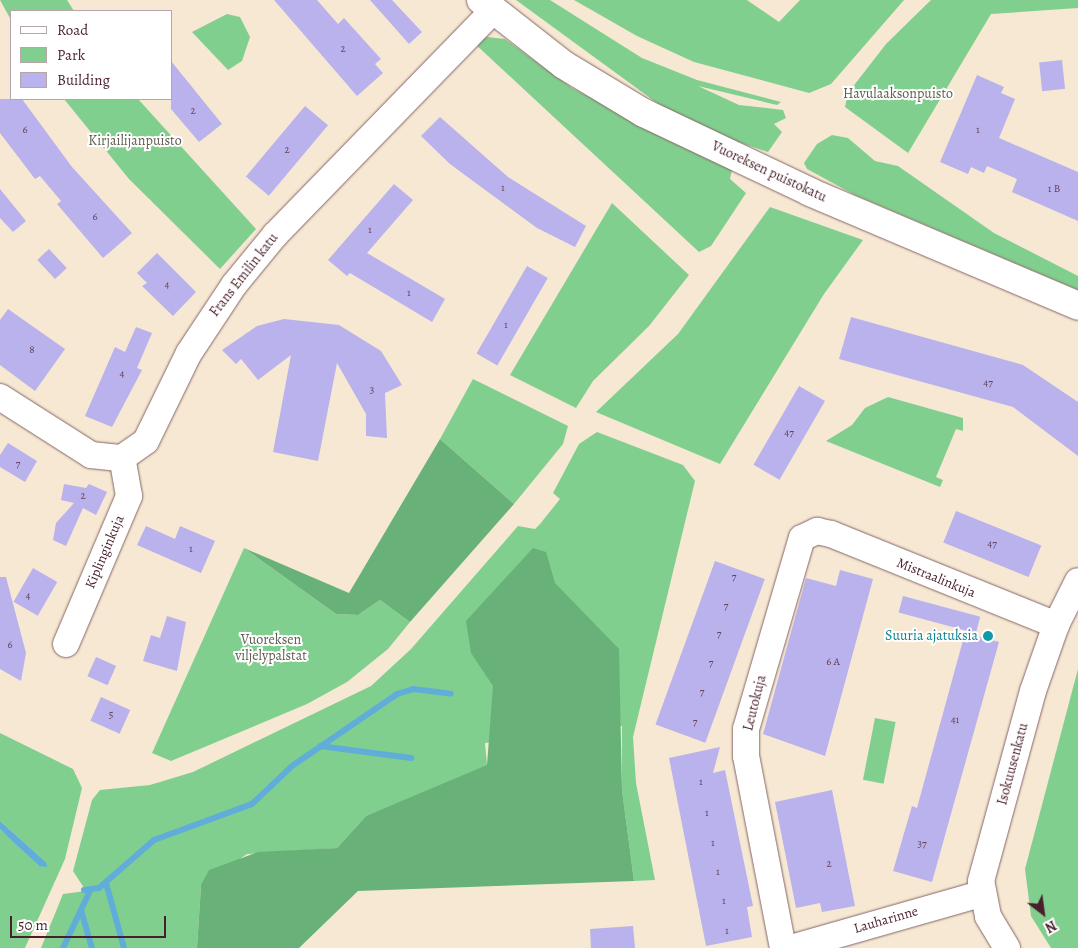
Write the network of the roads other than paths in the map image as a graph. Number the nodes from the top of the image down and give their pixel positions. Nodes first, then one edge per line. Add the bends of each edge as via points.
1 (486, 6) edge
2 (1078, 306) edge
3 (0, 397) edge
4 (122, 458) junction
5 (817, 531) joint
6 (1078, 580) edge
7 (1056, 625) junction
8 (66, 644) dead end
9 (981, 894) junction
10 (783, 948) edge
11 (791, 948) edge
12 (1007, 948) edge

1 - 2 main road, Vuoreksen puistokatu via 564,65 644,113 810,192
1 - 4 street, Frans Emilin katu via 275,235 234,285 192,349 146,442
3 - 4 street via 91,455
4 - 8 street, Kiplinginkuja via 129,496
5 - 7 street, Mistraalinkuja
5 - 10 street, Leutokuja via 802,538 798,547 746,729 746,756
6 - 7 street, Isokuusenkatu
7 - 9 street, Isokuusenkatu via 1033,691
9 - 11 street, Lauharinne
9 - 12 street

